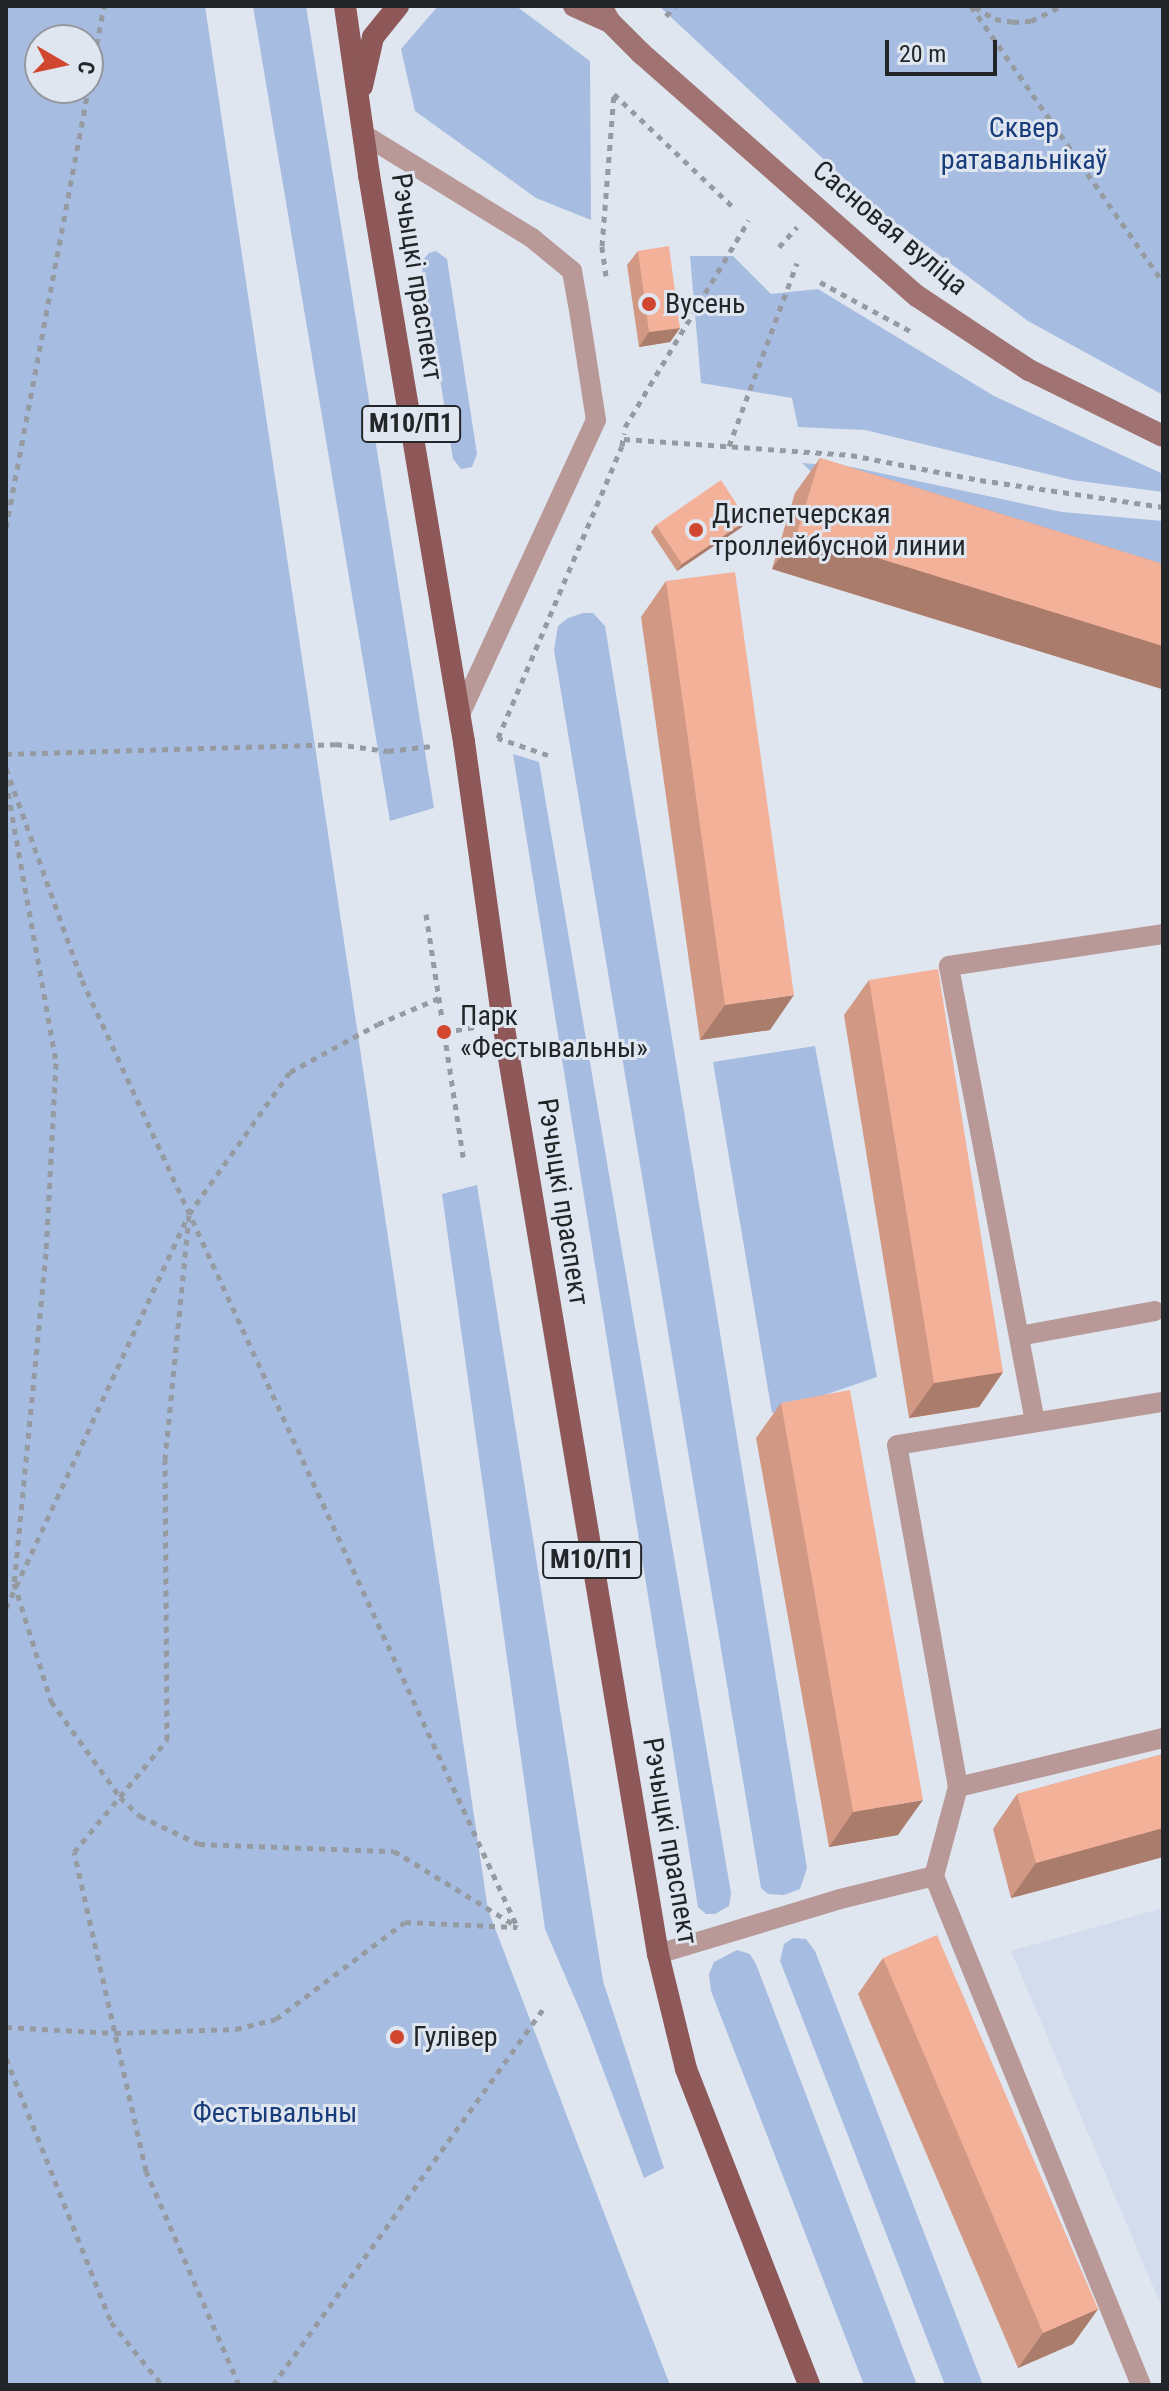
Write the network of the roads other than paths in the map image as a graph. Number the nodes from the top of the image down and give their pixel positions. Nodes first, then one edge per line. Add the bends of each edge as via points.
1 (345, 6) edge
2 (398, 6) edge
3 (574, 6) edge
4 (605, 14) edge
5 (359, 103) junction
6 (363, 134) junction
7 (1163, 436) edge
8 (460, 714) junction
9 (1163, 934) edge
10 (1155, 1311) dead end
11 (1019, 1336) junction
12 (1163, 1402) edge
13 (1035, 1422) junction
14 (1163, 1738) edge
15 (958, 1787) junction
16 (934, 1876) junction
17 (658, 1954) junction
18 (809, 2385) edge
19 (1141, 2385) edge

1 - 5 main road, Рэчыцкі праспект / М10/П1
2 - 5 main road via 373,37
3 - 4 main road, Сасновая вуліца
4 - 7 main road, Сасновая вуліца via 917,296 1029,370
5 - 6 main road, Рэчыцкі праспект / М10/П1
6 - 8 main road, Рэчыцкі праспект / М10/П1
6 - 8 lane via 532,238 572,271 576,293 596,420
8 - 17 main road, Рэчыцкі праспект / М10/П1 via 503,1022
9 - 11 lane via 949,966
10 - 11 lane
11 - 13 lane
12 - 13 lane
13 - 15 lane via 897,1445
14 - 15 lane
15 - 16 lane
16 - 17 lane
16 - 19 lane
17 - 18 main road, Рэчыцкі праспект / М10/П1 via 686,2069

